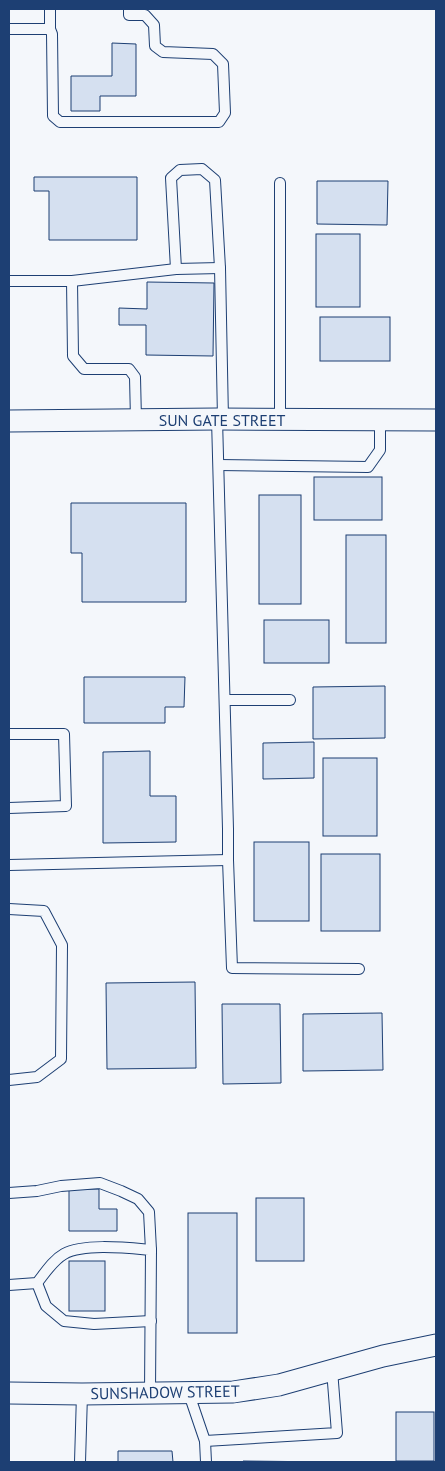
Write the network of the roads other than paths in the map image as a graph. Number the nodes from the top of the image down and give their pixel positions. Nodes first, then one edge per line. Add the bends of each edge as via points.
1 (50, 9) edge
2 (129, 9) edge
3 (9, 29) edge
4 (50, 29) junction
5 (280, 183) dead end
6 (220, 268) junction
7 (176, 270) junction
8 (9, 280) edge
9 (72, 281) junction
10 (220, 419) junction
11 (136, 420) junction
12 (280, 420) junction
13 (380, 420) junction
14 (436, 420) edge
15 (9, 421) edge
16 (219, 465) junction
17 (225, 700) junction
18 (290, 700) dead end
19 (9, 734) edge
20 (9, 808) edge
21 (228, 860) junction
22 (9, 865) edge
23 (9, 908) edge
24 (359, 969) dead end
25 (9, 1080) edge
26 (9, 1193) edge
27 (151, 1250) junction
28 (37, 1283) junction
29 (9, 1285) edge
30 (151, 1321) junction
31 (436, 1345) edge
32 (332, 1370) junction
33 (9, 1393) edge
34 (150, 1393) junction
35 (82, 1394) junction
36 (189, 1394) junction
37 (205, 1441) junction
38 (80, 1462) edge
39 (206, 1462) edge

1 - 4 lane
2 - 4 lane via 129,15 145,15 154,25 155,46 163,52 213,54 223,64 225,113 219,122 60,122 53,116
3 - 4 lane
5 - 12 lane
6 - 7 lane
6 - 7 lane via 215,180 202,169 180,170 171,178
6 - 10 lane
7 - 9 lane
8 - 9 lane
9 - 11 lane via 73,356 84,369 129,369 135,377
10 - 11 street, SUN GATE STREET
10 - 12 street, SUN GATE STREET
10 - 16 lane
11 - 15 street, SUN GATE STREET
12 - 13 street, SUN GATE STREET
13 - 14 street, SUN GATE STREET
13 - 16 lane via 380,450 368,467
16 - 17 lane
17 - 18 lane
17 - 21 lane
19 - 20 lane via 64,734 66,806
21 - 22 lane
21 - 24 lane via 232,968
23 - 25 lane via 44,910 62,945 61,1060 37,1077
26 - 27 lane via 100,1183 121,1191 138,1199 149,1212
27 - 28 lane via 104,1247 65,1253
27 - 30 lane
28 - 29 lane
28 - 30 lane via 46,1306 64,1321 94,1324
30 - 34 lane
31 - 32 street, SUNSHADOW STREET
32 - 36 street, SUNSHADOW STREET via 270,1387
32 - 37 lane via 337,1433
33 - 35 street, SUNSHADOW STREET
34 - 35 street, SUNSHADOW STREET
34 - 36 street, SUNSHADOW STREET
35 - 38 lane
36 - 37 lane
37 - 39 lane

